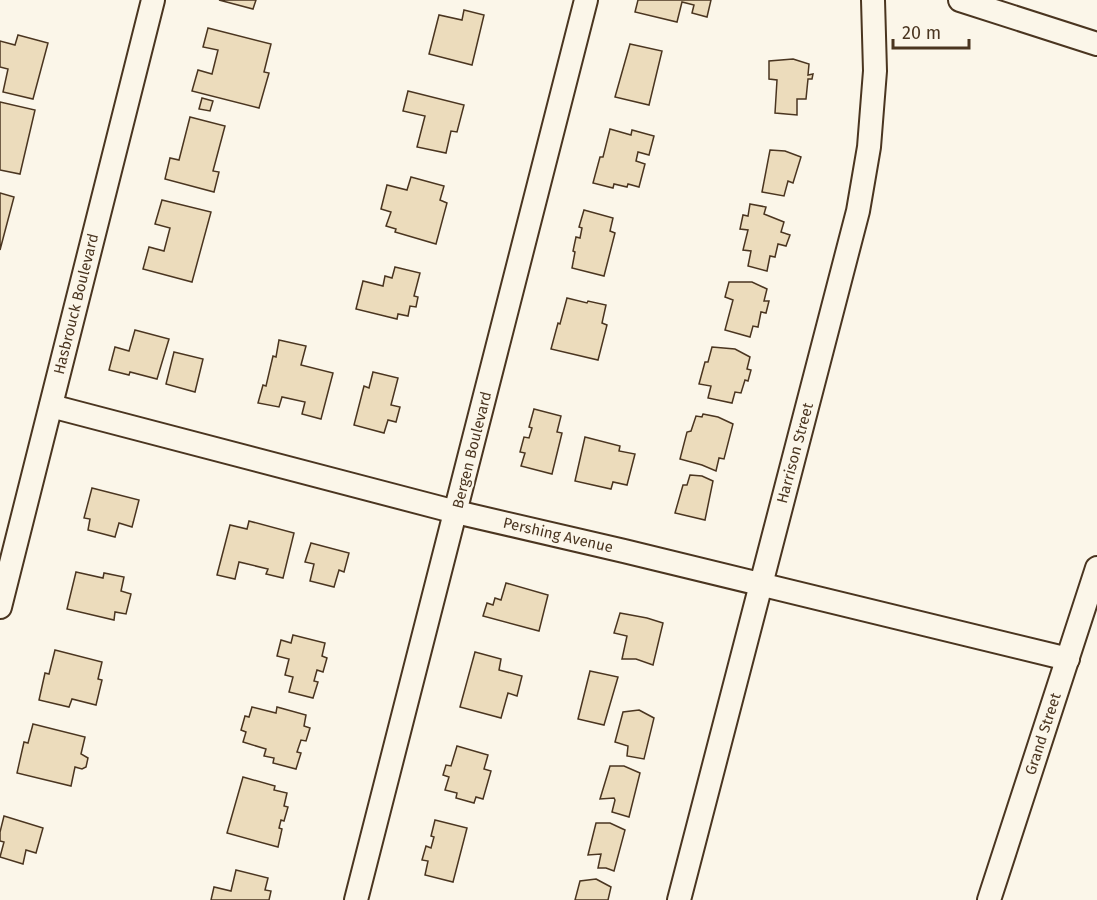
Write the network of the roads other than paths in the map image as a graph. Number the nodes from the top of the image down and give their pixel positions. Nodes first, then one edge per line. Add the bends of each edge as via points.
1 (153, 0) edge
2 (586, 0) edge
3 (873, 0) edge
4 (960, 0) edge
5 (1097, 44) edge
6 (51, 406) junction
7 (456, 512) junction
8 (1097, 568) edge
9 (761, 584) junction
10 (0, 607) edge
11 (1068, 659) junction
12 (356, 900) edge
13 (679, 900) edge
14 (990, 900) edge

1 - 6 street, Hasbrouck Boulevard
2 - 7 street, Bergen Boulevard
3 - 9 street, Harrison Street via 874,82 869,147 858,211
4 - 5 street
6 - 7 street, Pershing Avenue
6 - 10 street, Hasbrouck Boulevard
7 - 9 street, Pershing Avenue
7 - 12 street, Bergen Boulevard
8 - 11 street, Grand Street
9 - 11 street, Pershing Avenue
9 - 13 street, Harrison Street
11 - 14 street, Grand Street

